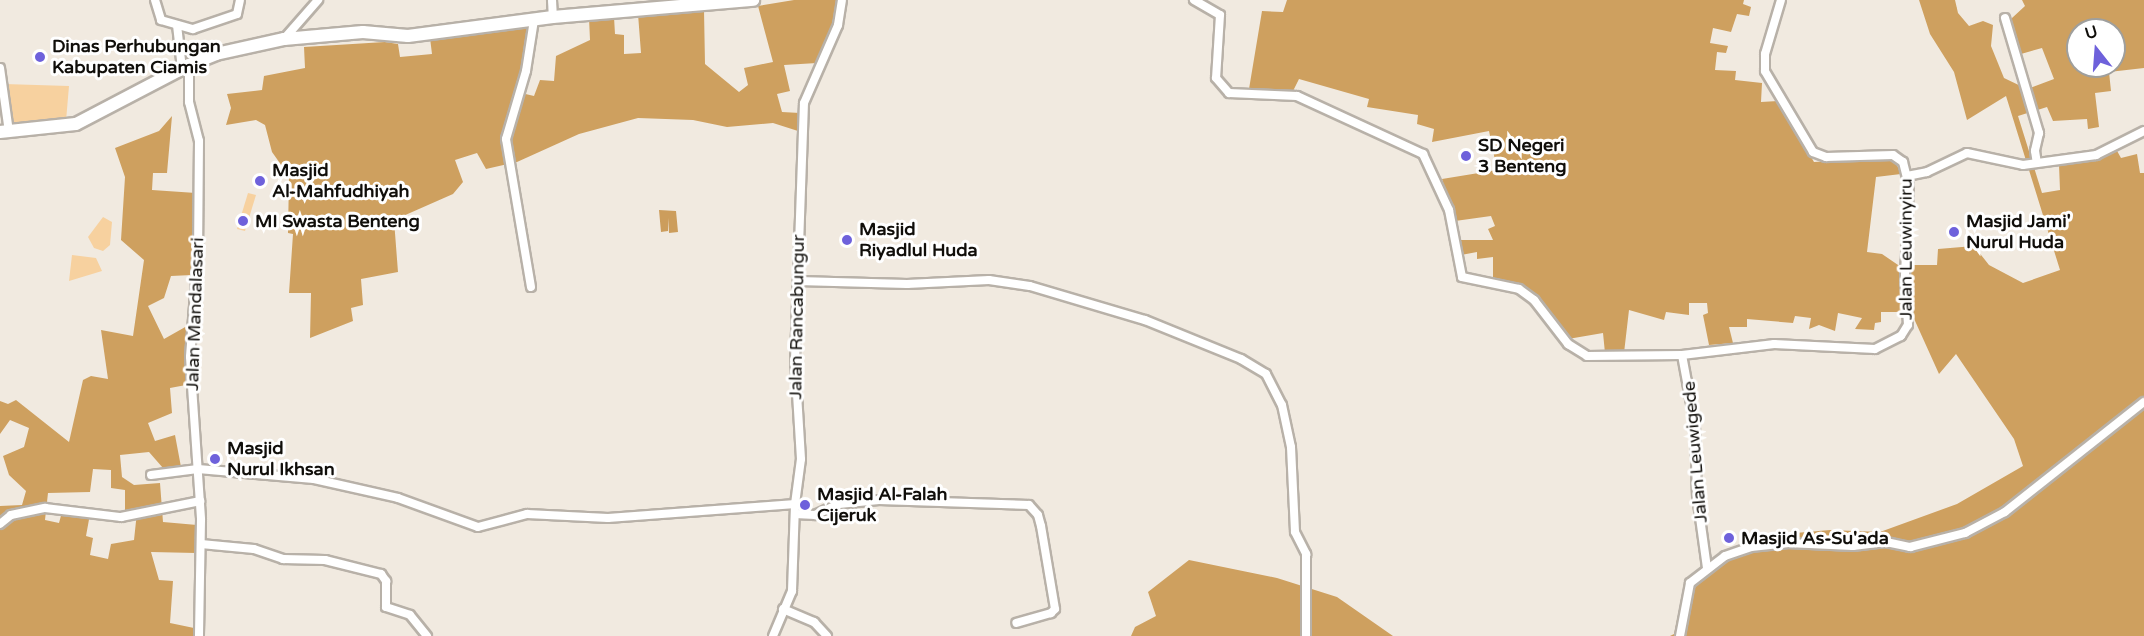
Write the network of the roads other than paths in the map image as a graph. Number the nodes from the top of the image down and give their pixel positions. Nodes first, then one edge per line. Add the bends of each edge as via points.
1 (156, 0) edge
2 (240, 0) edge
3 (318, 0) edge
4 (552, 0) edge
5 (753, 0) edge
6 (842, 0) edge
7 (1194, 0) edge
8 (1781, 0) edge
9 (553, 17) junction
10 (2005, 18) dead end
11 (534, 20) junction
12 (177, 26) junction
13 (284, 39) junction
14 (185, 67) junction
15 (0, 68) edge
16 (2144, 131) edge
17 (4, 132) edge
18 (2037, 163) junction
19 (1907, 176) junction
20 (798, 281) junction
21 (531, 287) dead end
22 (1682, 355) junction
23 (2144, 402) edge
24 (198, 469) junction
25 (151, 475) dead end
26 (200, 501) junction
27 (795, 509) junction
28 (0, 524) edge
29 (201, 544) junction
30 (1707, 568) junction
31 (783, 609) junction
32 (1016, 623) dead end
33 (199, 636) edge
34 (427, 636) edge
35 (773, 636) edge
36 (827, 636) edge
37 (1306, 636) edge
38 (1680, 636) edge

1 - 12 street via 162,20
2 - 12 street via 237,14 217,23 193,29
3 - 13 street
4 - 9 street
5 - 9 street
6 - 20 street, Jalan Rancabungur via 838,25 804,103
7 - 22 street via 1220,15 1216,78 1229,93 1297,96 1423,154 1449,210 1462,277 1519,289 1534,300 1568,344 1587,356
8 - 19 street, Jalan Leuwinyiru via 1765,54 1765,71 1813,152 1826,157 1897,156
9 - 11 street
10 - 18 street via 2039,132
11 - 13 street via 408,36 363,32
11 - 21 street via 529,60 506,139
12 - 14 street, Jalan Mandalasari
13 - 14 street via 216,54
14 - 17 street via 76,124
14 - 24 street, Jalan Mandalasari via 199,141 198,255 190,357
15 - 17 street
16 - 18 street via 2096,155
18 - 19 street via 2014,164 1967,153 1927,172
19 - 22 street, Jalan Leuwinyiru via 1908,325 1901,336 1875,349 1774,344
20 - 27 street, Jalan Rancabungur via 795,360 801,459
20 - 37 street via 907,284 989,280 1030,286 1145,321 1241,359 1266,374 1282,405 1291,447 1295,532 1306,554
22 - 30 street, Jalan Leuwigede via 1695,425 1697,496
23 - 30 street via 2005,512 1965,533 1910,547 1886,542 1750,547
24 - 25 street
24 - 26 street, Jalan Mandalasari
24 - 27 street via 339,484 398,498 478,527 534,514 608,518
26 - 28 street via 121,517 45,508 11,515
26 - 29 street, Jalan Mandalasari
27 - 31 street, Jalan Rancabungur via 792,591
27 - 32 street via 815,515 839,504 879,500 1029,505 1041,526 1055,609
29 - 33 street, Jalan Mandalasari
29 - 34 street via 254,549 283,559 325,560 381,574 386,581 386,607 410,615
30 - 38 street via 1687,589
31 - 35 street, Jalan Rancabungur
31 - 36 street via 814,622

